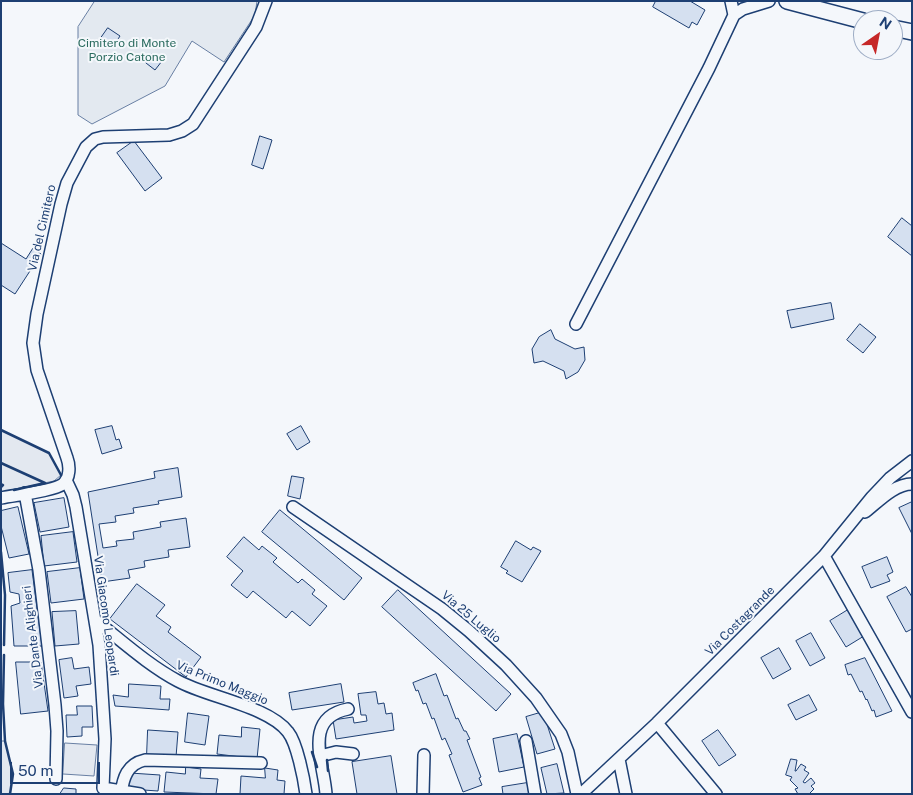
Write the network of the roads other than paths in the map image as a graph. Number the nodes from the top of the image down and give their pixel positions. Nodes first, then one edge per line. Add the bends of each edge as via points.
1 (266, 1) edge
2 (731, 1) edge
3 (769, 1) edge
4 (787, 1) edge
5 (734, 15) junction
6 (853, 18) edge
7 (576, 324) dead end
8 (912, 461) edge
9 (66, 480) junction
10 (912, 484) edge
11 (25, 493) junction
12 (1, 498) edge
13 (293, 506) dead end
14 (848, 526) junction
15 (824, 556) junction
16 (95, 620) junction
17 (348, 709) dead end
18 (912, 712) edge
19 (657, 724) junction
20 (526, 741) dead end
21 (353, 754) dead end
22 (424, 755) dead end
23 (320, 756) junction
24 (619, 759) junction
25 (261, 763) dead end
26 (56, 779) dead end
27 (121, 792) edge
28 (140, 794) edge
29 (306, 794) edge
30 (326, 794) edge
31 (424, 794) edge
32 (535, 794) edge
33 (579, 794) edge
34 (626, 794) edge
35 (716, 794) edge

1 - 9 street, Via del Cimitero via 256,27 193,124 170,136 94,139 86,147 67,183 32,343 37,370 69,464
2 - 5 street
3 - 5 street
4 - 6 street
5 - 7 street
8 - 14 street, Via Costagrande via 878,490
9 - 11 street via 54,488
9 - 16 street, Via Giacomo Leopardi via 76,507
10 - 14 street via 889,493
11 - 12 street
11 - 26 street, Via Dante Alighieri via 40,576 56,712
13 - 33 street, Via 25 Luglio via 429,600 506,665 536,698 561,734
14 - 15 street, Via Costagrande
15 - 18 street
15 - 19 street, Via Costagrande
16 - 27 street, Via Giacomo Leopardi via 104,717 103,788
16 - 29 street, Via Primo Maggio via 165,674 281,725 292,739
17 - 23 street via 334,713 326,721 318,738
19 - 24 street, Via Costagrande
19 - 35 street
20 - 32 street
21 - 23 street via 336,752
22 - 31 street
23 - 30 street
24 - 33 street, Via Costagrande
24 - 34 street
25 - 27 street via 145,760 128,770
27 - 28 street

